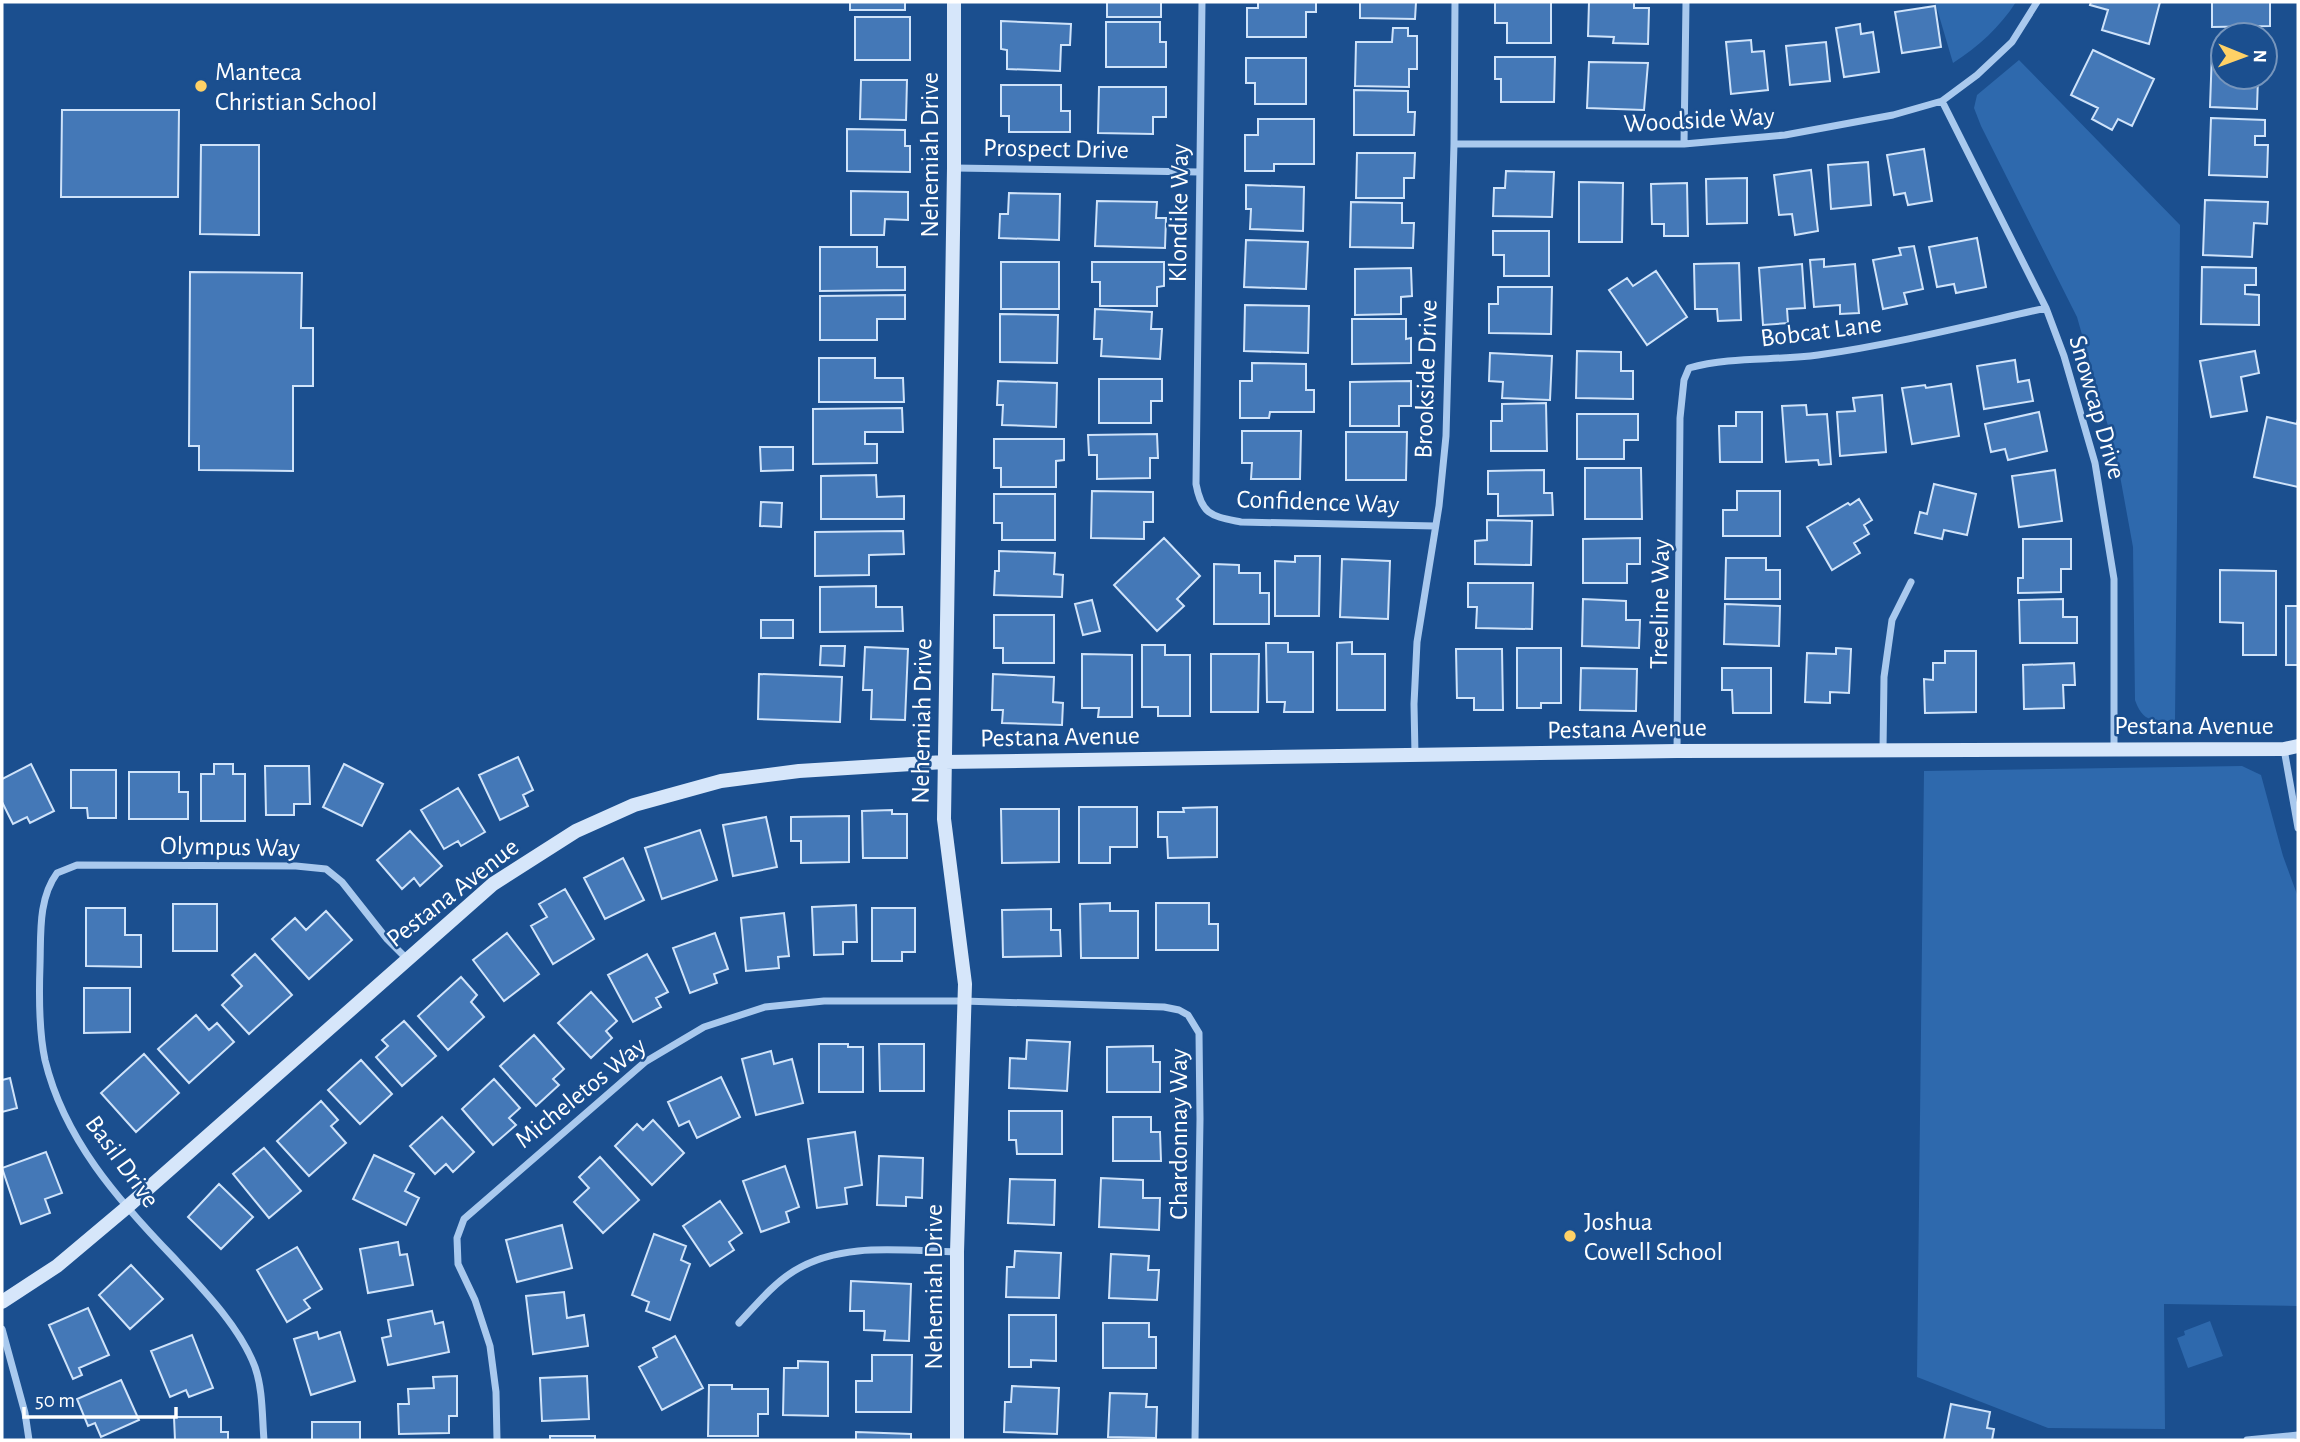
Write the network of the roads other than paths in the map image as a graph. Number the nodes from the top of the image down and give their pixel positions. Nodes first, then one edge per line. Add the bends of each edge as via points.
1 (954, 2) edge
2 (1202, 2) edge
3 (1455, 2) edge
4 (1686, 2) edge
5 (2037, 2) edge
6 (1942, 101) junction
7 (1454, 144) junction
8 (1684, 144) junction
9 (954, 168) junction
10 (1199, 172) junction
11 (2046, 308) junction
12 (1197, 425) joint
13 (1681, 458) joint
14 (1435, 526) junction
15 (1911, 582) dead end
16 (2291, 748) edge
17 (1882, 750) junction
18 (2114, 750) junction
19 (1677, 751) junction
20 (1415, 756) junction
21 (944, 762) junction
22 (2298, 828) edge
23 (57, 873) joint
24 (406, 958) junction
25 (963, 1001) junction
26 (126, 1208) junction
27 (957, 1252) junction
28 (2, 1302) edge
29 (739, 1323) dead end
30 (2, 1329) edge
31 (2298, 1435) edge
32 (29, 1440) edge
33 (264, 1440) edge
34 (497, 1440) edge
35 (957, 1440) edge
36 (1195, 1440) edge
37 (2247, 1440) edge

1 - 9 street, Nehemiah Drive
2 - 10 street, Klondike Way
3 - 7 street, Brookside Drive
4 - 8 street
5 - 6 street via 2012,42
6 - 8 street, Woodside Way via 1786,135
6 - 11 street, Snowcap Drive
7 - 8 street, Woodside Way
7 - 14 street, Brookside Drive via 1446,436
9 - 10 street, Prospect Drive
9 - 21 street, Nehemiah Drive
10 - 12 street, Klondike Way
11 - 13 street, Bobcat Lane via 1899,342 1689,368 1684,380
11 - 18 street, Snowcap Drive via 2064,356 2104,508 2114,579
12 - 14 street, Confidence Way via 1196,484 1212,516 1241,522
13 - 19 street, Treeline Way
14 - 20 street, Brookside Drive via 1417,642
15 - 17 street via 1892,620 1884,677
16 - 18 street, Pestana Avenue
16 - 22 street
17 - 18 street, Pestana Avenue
17 - 19 street, Pestana Avenue
19 - 20 street, Pestana Avenue
20 - 21 street, Pestana Avenue
21 - 24 street, Pestana Avenue via 721,780 634,805 576,831 493,884
21 - 25 street, Nehemiah Drive via 944,819 962,954
23 - 24 street, Olympus Way via 77,865 326,869 342,881
23 - 26 street, Basil Drive via 45,896 42,917 39,986 45,1057 58,1103 82,1147
24 - 26 street, Pestana Avenue
25 - 27 street, Nehemiah Drive
25 - 34 street, Micheletos Way via 824,1001 765,1007 704,1027 645,1062 464,1219 457,1238 458,1264 490,1346
25 - 36 street, Chardonnay Way via 1164,1007 1188,1015 1199,1033
26 - 28 street, Pestana Avenue via 57,1266
26 - 33 street, Basil Drive via 204,1290 245,1345 260,1388
27 - 29 street via 853,1250 822,1257 793,1272
27 - 35 street, Nehemiah Drive
30 - 32 street
31 - 37 street

